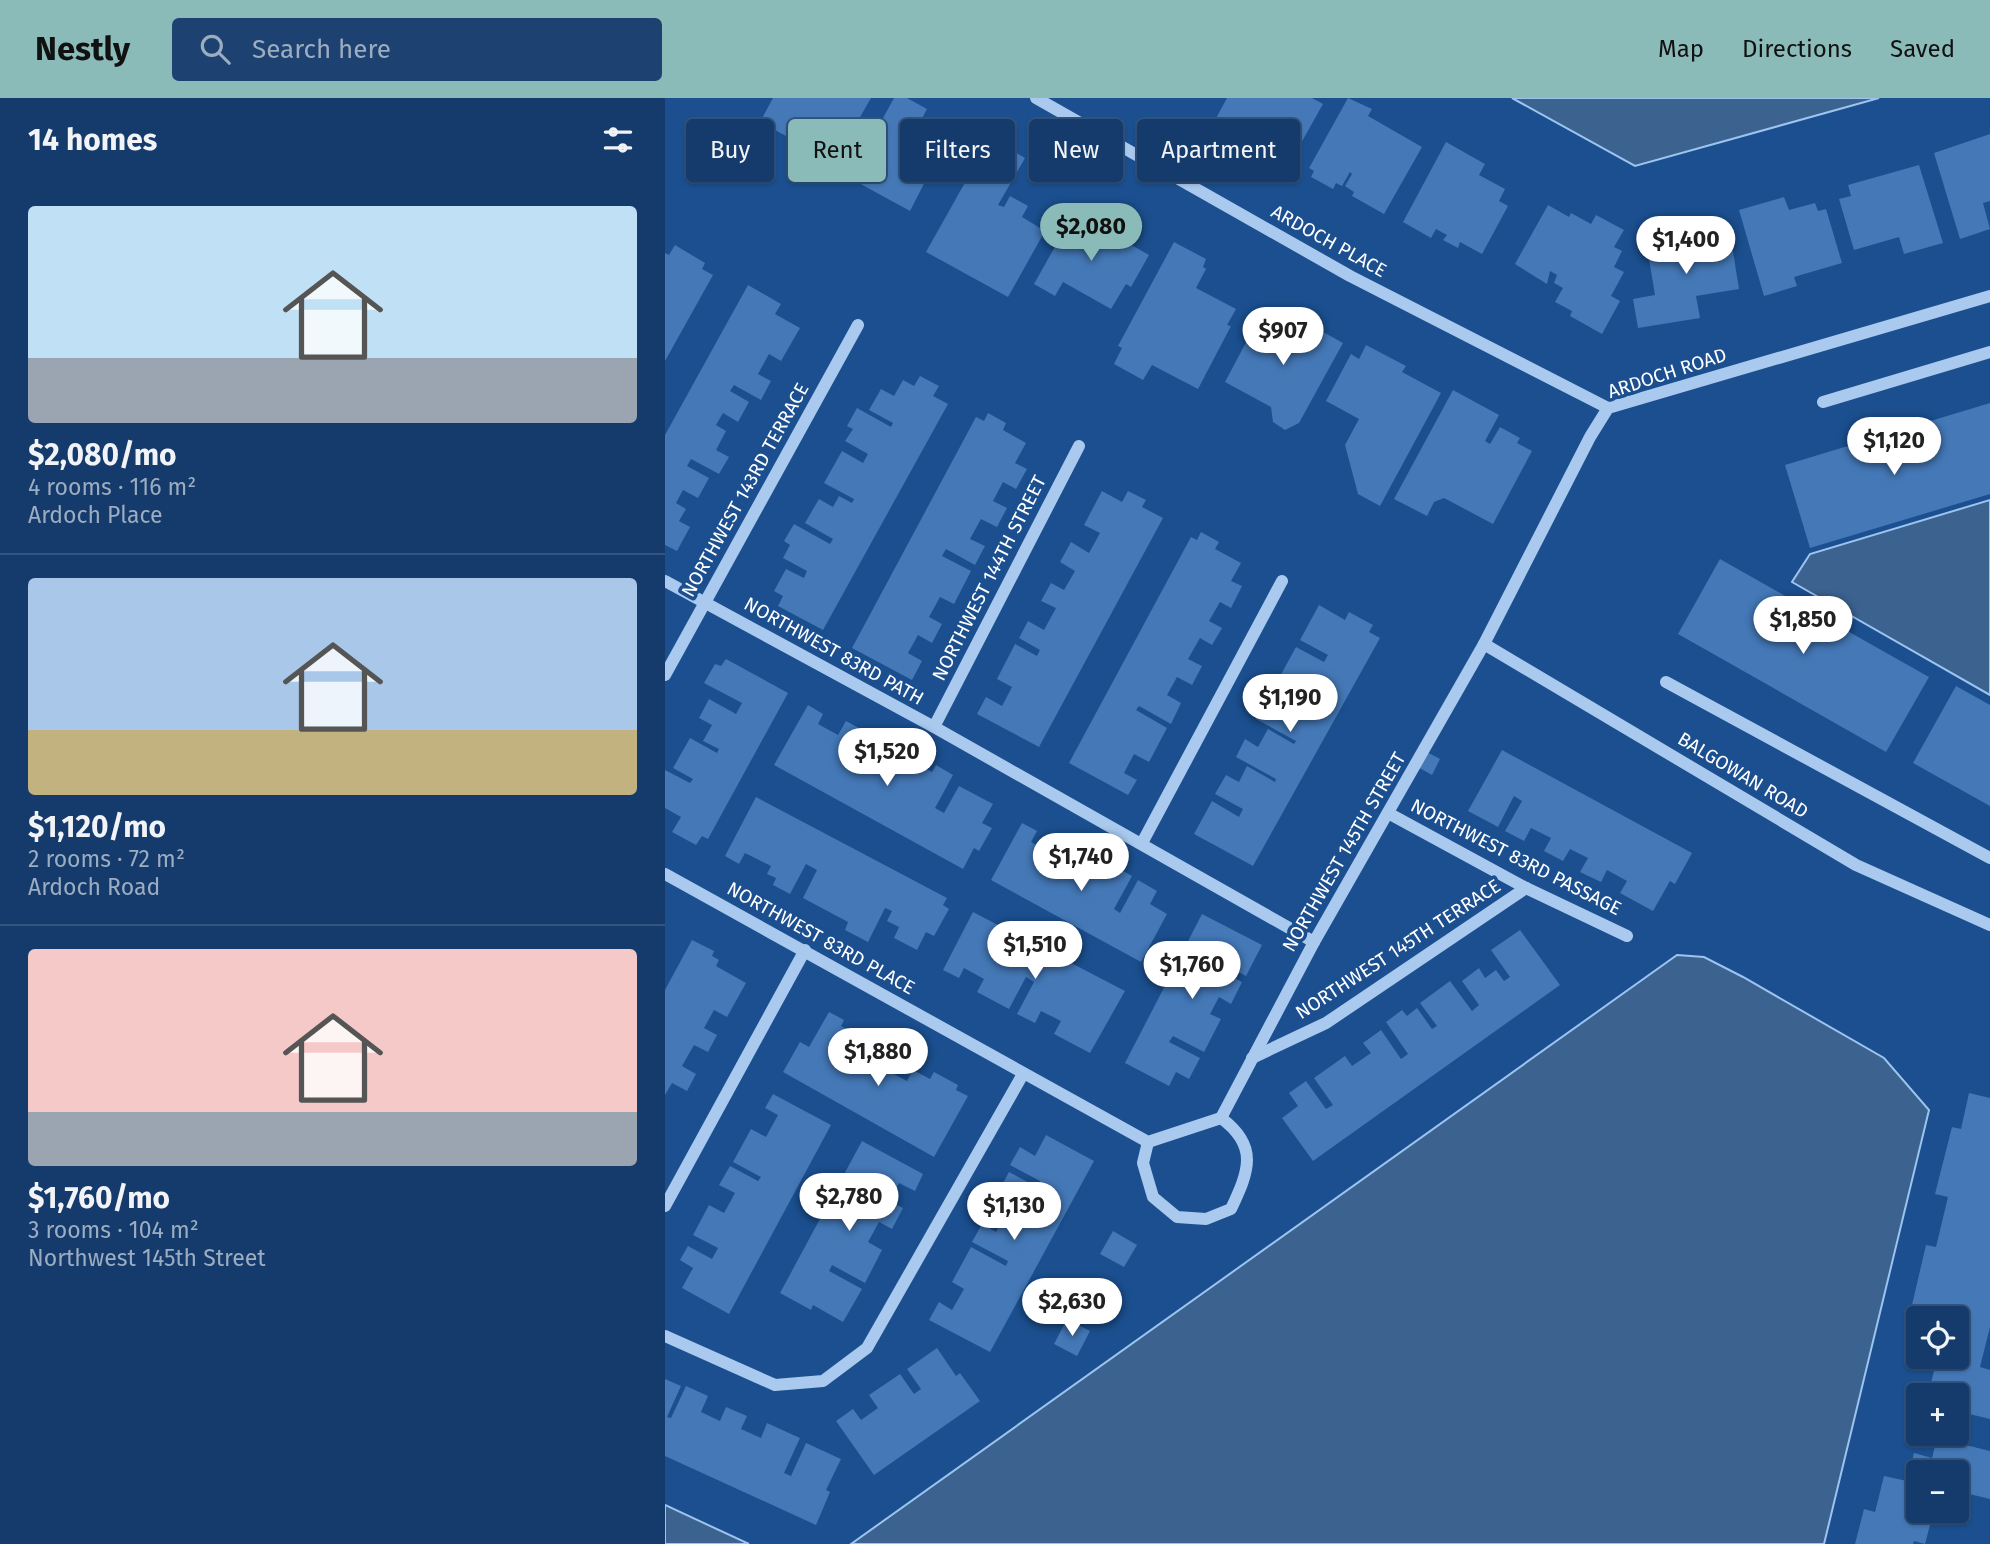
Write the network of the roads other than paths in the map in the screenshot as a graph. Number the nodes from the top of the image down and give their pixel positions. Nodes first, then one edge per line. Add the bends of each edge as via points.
1 (1036, 98) edge
2 (1990, 296) edge
3 (858, 325) dead end
4 (1990, 352) edge
5 (1823, 402) dead end
6 (1608, 408) junction
7 (1079, 446) dead end
8 (665, 581) edge
9 (1282, 581) dead end
10 (705, 603) junction
11 (1484, 644) junction
12 (665, 674) edge
13 (1666, 682) dead end
14 (934, 727) junction
15 (1388, 813) junction
16 (1142, 843) junction
17 (1990, 858) edge
18 (665, 874) edge
19 (1526, 888) junction
20 (1990, 925) edge
21 (1627, 936) dead end
22 (1314, 942) junction
23 (805, 950) junction
24 (1252, 1058) junction
25 (1023, 1074) junction
26 (1221, 1118) junction
27 (1148, 1142) junction
28 (665, 1206) edge
29 (665, 1336) edge

1 - 6 street, ARDOCH PLACE via 1350,276
2 - 6 street, ARDOCH ROAD
3 - 10 street, NORTHWEST 143RD TERRACE
4 - 5 street
6 - 11 street, ARDOCH ROAD
7 - 14 street, NORTHWEST 144TH STREET
8 - 10 street, NORTHWEST 83RD PATH
9 - 16 street
10 - 12 street, NORTHWEST 143RD TERRACE
10 - 14 street, NORTHWEST 83RD PATH
11 - 15 street, NORTHWEST 145TH STREET
11 - 20 street, BALGOWAN ROAD via 1856,865
13 - 17 street
14 - 16 street, NORTHWEST 83RD PATH
15 - 19 street, NORTHWEST 83RD PASSAGE
15 - 22 street, NORTHWEST 145TH STREET
16 - 22 street, NORTHWEST 83RD PATH
18 - 23 street, NORTHWEST 83RD PLACE
19 - 21 street, NORTHWEST 83RD PASSAGE
19 - 24 street, NORTHWEST 145TH TERRACE via 1326,1023
22 - 24 street, NORTHWEST 145TH STREET
23 - 25 street, NORTHWEST 83RD PLACE
23 - 28 street
24 - 26 street, NORTHWEST 145TH STREET
25 - 27 street, NORTHWEST 83RD PLACE
25 - 29 street via 867,1348 823,1381 775,1385
26 - 27 street
26 - 27 street via 1236,1129 1248,1152 1247,1177 1231,1209 1206,1219 1177,1217 1153,1197 1143,1163

